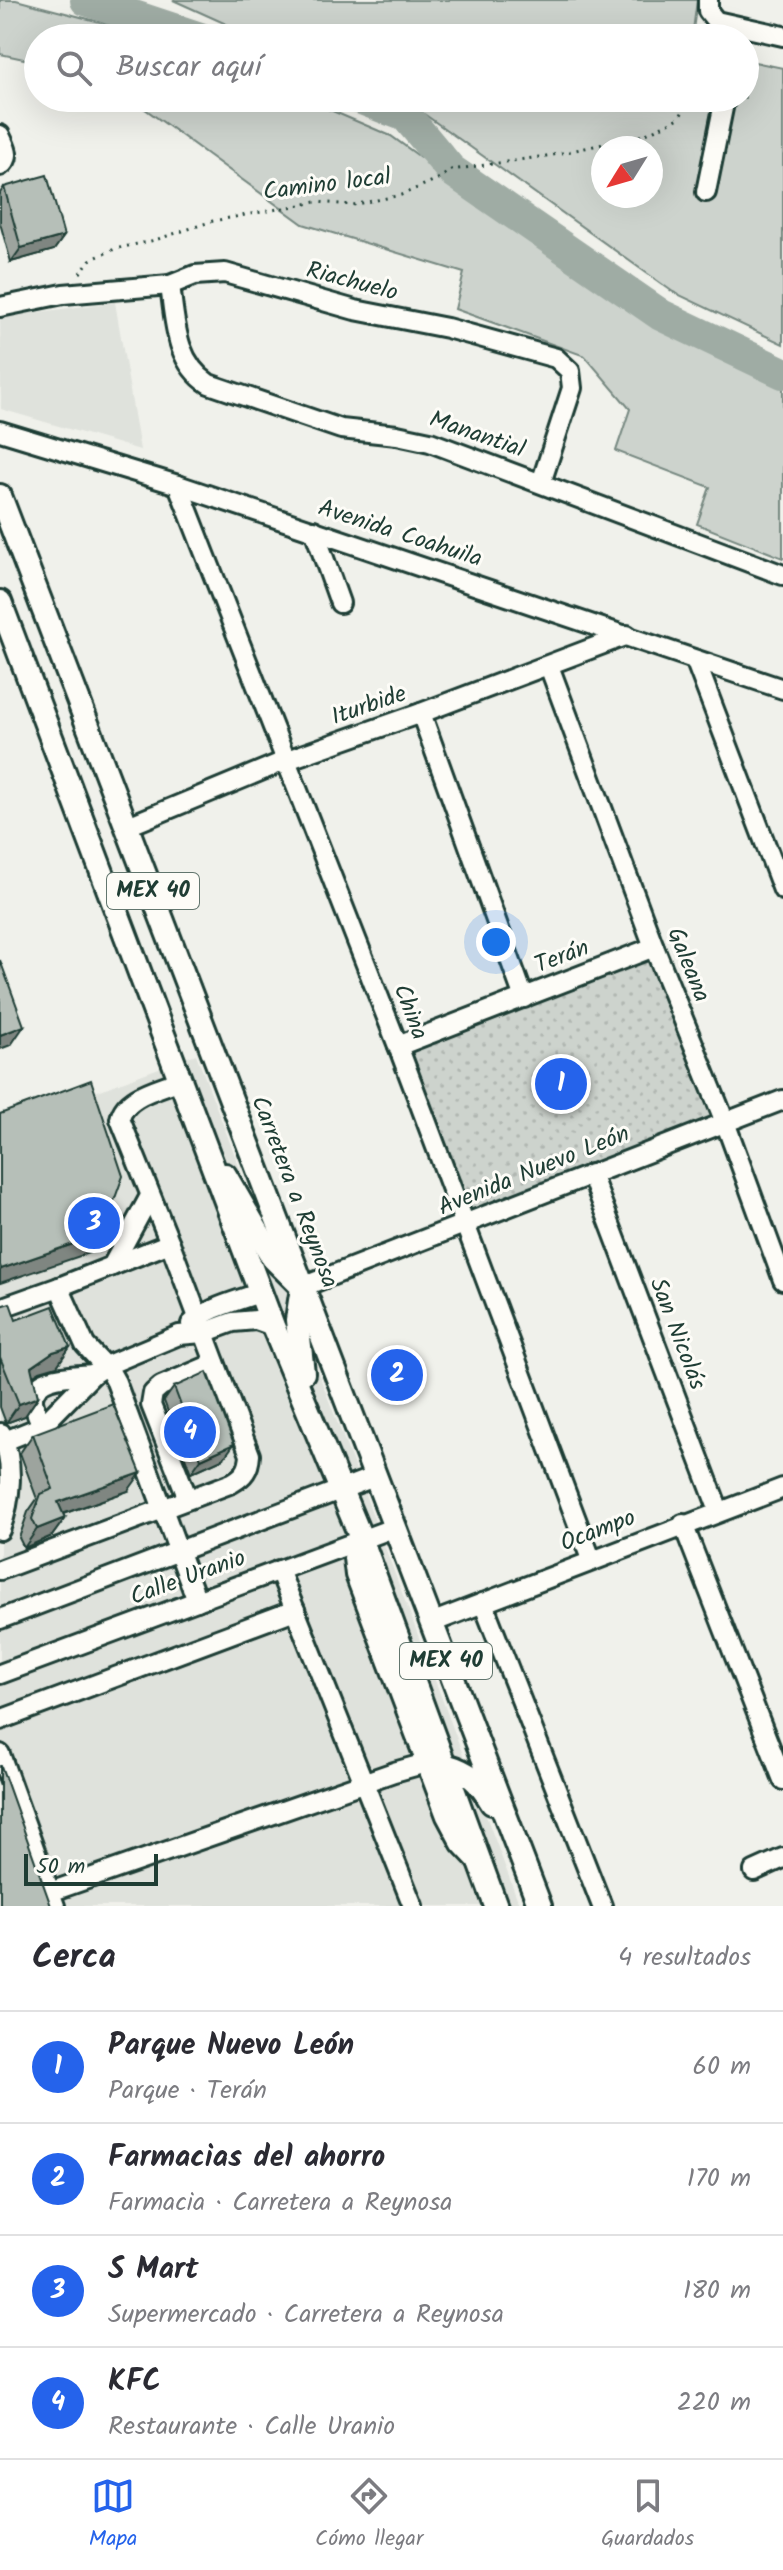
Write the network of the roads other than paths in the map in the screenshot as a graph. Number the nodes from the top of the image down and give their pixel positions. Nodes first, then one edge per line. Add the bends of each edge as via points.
1 (710, 8) edge
2 (723, 24) edge
3 (759, 34) edge
4 (783, 36) edge
5 (722, 112) edge
6 (0, 135) edge
7 (0, 166) edge
8 (706, 192) dead end
9 (170, 285) junction
10 (0, 307) edge
11 (0, 431) edge
12 (541, 483) junction
13 (178, 485) junction
14 (0, 496) edge
15 (314, 530) junction
16 (783, 575) edge
17 (0, 602) edge
18 (340, 603) dead end
19 (627, 635) junction
20 (696, 662) junction
21 (549, 666) junction
22 (783, 689) edge
23 (421, 713) junction
24 (287, 760) junction
25 (128, 826) junction
26 (783, 890) edge
27 (654, 947) junction
28 (524, 998) junction
29 (398, 1046) junction
30 (180, 1080) junction
31 (783, 1100) edge
32 (725, 1122) junction
33 (208, 1157) junction
34 (591, 1174) junction
35 (150, 1196) junction
36 (464, 1224) junction
37 (170, 1243) junction
38 (112, 1266) junction
39 (783, 1280) edge
40 (59, 1287) junction
41 (302, 1287) junction
42 (261, 1292) junction
43 (0, 1308) edge
44 (201, 1325) junction
45 (273, 1326) junction
46 (215, 1363) junction
47 (99, 1370) junction
48 (307, 1405) junction
49 (42, 1426) junction
50 (2, 1438) edge
51 (374, 1477) junction
52 (783, 1488) edge
53 (342, 1491) junction
54 (188, 1499) junction
55 (162, 1509) junction
56 (719, 1511) junction
57 (683, 1524) junction
58 (393, 1528) junction
59 (0, 1530) edge
60 (361, 1538) junction
61 (177, 1552) junction
62 (591, 1559) junction
63 (0, 1570) edge
64 (279, 1570) junction
65 (197, 1601) junction
66 (483, 1603) junction
67 (295, 1610) junction
68 (0, 1619) edge
69 (431, 1623) junction
70 (0, 1674) edge
71 (0, 1720) edge
72 (0, 1754) edge
73 (436, 1764) junction
74 (783, 1780) edge
75 (363, 1783) junction
76 (517, 1845) junction
77 (783, 1858) edge
78 (754, 1871) dead end
79 (52, 1899) edge
80 (413, 1906) edge
81 (496, 1906) edge
82 (540, 1906) edge
83 (602, 1906) edge

1 - 2 street
3 - 4 street
5 - 8 street
6 - 7 street via 8,155
9 - 10 street, Riachuelo via 63,294
9 - 12 street, Manantial via 178,342 187,364 209,384 341,429 430,442
9 - 12 street, Riachuelo via 195,275 225,273 556,358 570,371 572,388
11 - 13 street, Avenida Coahuila
12 - 16 street, Manantial
13 - 15 street, Avenida Coahuila
13 - 24 street, China
14 - 25 main road, Carretera a Reynosa / MEX 40
15 - 18 street
15 - 19 street, Avenida Coahuila
17 - 30 main road, MEX 40
19 - 20 street, Avenida Coahuila
19 - 21 street, Iturbide
20 - 22 street, Avenida Coahuila
20 - 26 street
21 - 23 street, Iturbide
21 - 27 street, Galeana
23 - 24 street, Iturbide
23 - 28 street
24 - 25 street, Iturbide
24 - 29 street, China
25 - 41 main road, Carretera a Reynosa / MEX 40
27 - 28 street, Terán
27 - 32 street, Galeana
28 - 29 street, Terán
29 - 36 street, China
30 - 33 main road, MEX 40
30 - 35 street via 133,1100 122,1112 122,1129
31 - 32 street, Avenida Nuevo León
32 - 34 street, Avenida Nuevo León
32 - 39 street, Galeana
33 - 41 main road via 239,1194 273,1258
33 - 42 main road, MEX 40
34 - 36 street, Avenida Nuevo León
34 - 56 street, San Nicolás
35 - 37 street
35 - 38 street
36 - 41 street, Avenida Nuevo León
36 - 62 street, China
37 - 38 street
37 - 44 street
38 - 40 street
40 - 43 street
40 - 47 street
41 - 48 main road via 297,1320
41 - 51 main road, Carretera a Reynosa / MEX 40
42 - 44 street
42 - 45 main road, MEX 40
44 - 45 street via 246,1319
44 - 46 street
44 - 47 street
45 - 48 main road, MEX 40
46 - 54 street via 250,1465 232,1483
46 - 54 street via 153,1393 151,1405
47 - 49 street
47 - 49 street via 42,1383 33,1401
47 - 55 street via 116,1382
48 - 53 main road, MEX 40
49 - 50 street
50 - 59 street via 11,1484
51 - 53 street, Calle Uranio
51 - 58 main road, Carretera a Reynosa / MEX 40
52 - 56 street, Ocampo
53 - 60 main road, MEX 40
53 - 61 street, Calle Uranio
54 - 55 street
55 - 61 street
55 - 63 street
56 - 57 street, Ocampo
57 - 62 street, Ocampo
57 - 74 street
58 - 60 street, Calle Uranio
58 - 69 main road, Carretera a Reynosa / MEX 40
60 - 64 street, Calle Uranio
60 - 73 main road, MEX 40
61 - 65 street
61 - 68 street, Calle Uranio
62 - 66 street, Ocampo
64 - 65 street, Calle Uranio
64 - 67 street
65 - 70 street, Calle Uranio
66 - 69 street, Ocampo
66 - 83 street
67 - 71 street
67 - 75 street
69 - 76 main road, Carretera a Reynosa / MEX 40
72 - 79 street
73 - 75 street
73 - 76 main road via 469,1773 481,1784
73 - 81 main road, MEX 40
75 - 79 street
75 - 80 street
76 - 82 main road, Carretera a Reynosa / MEX 40
77 - 78 street

